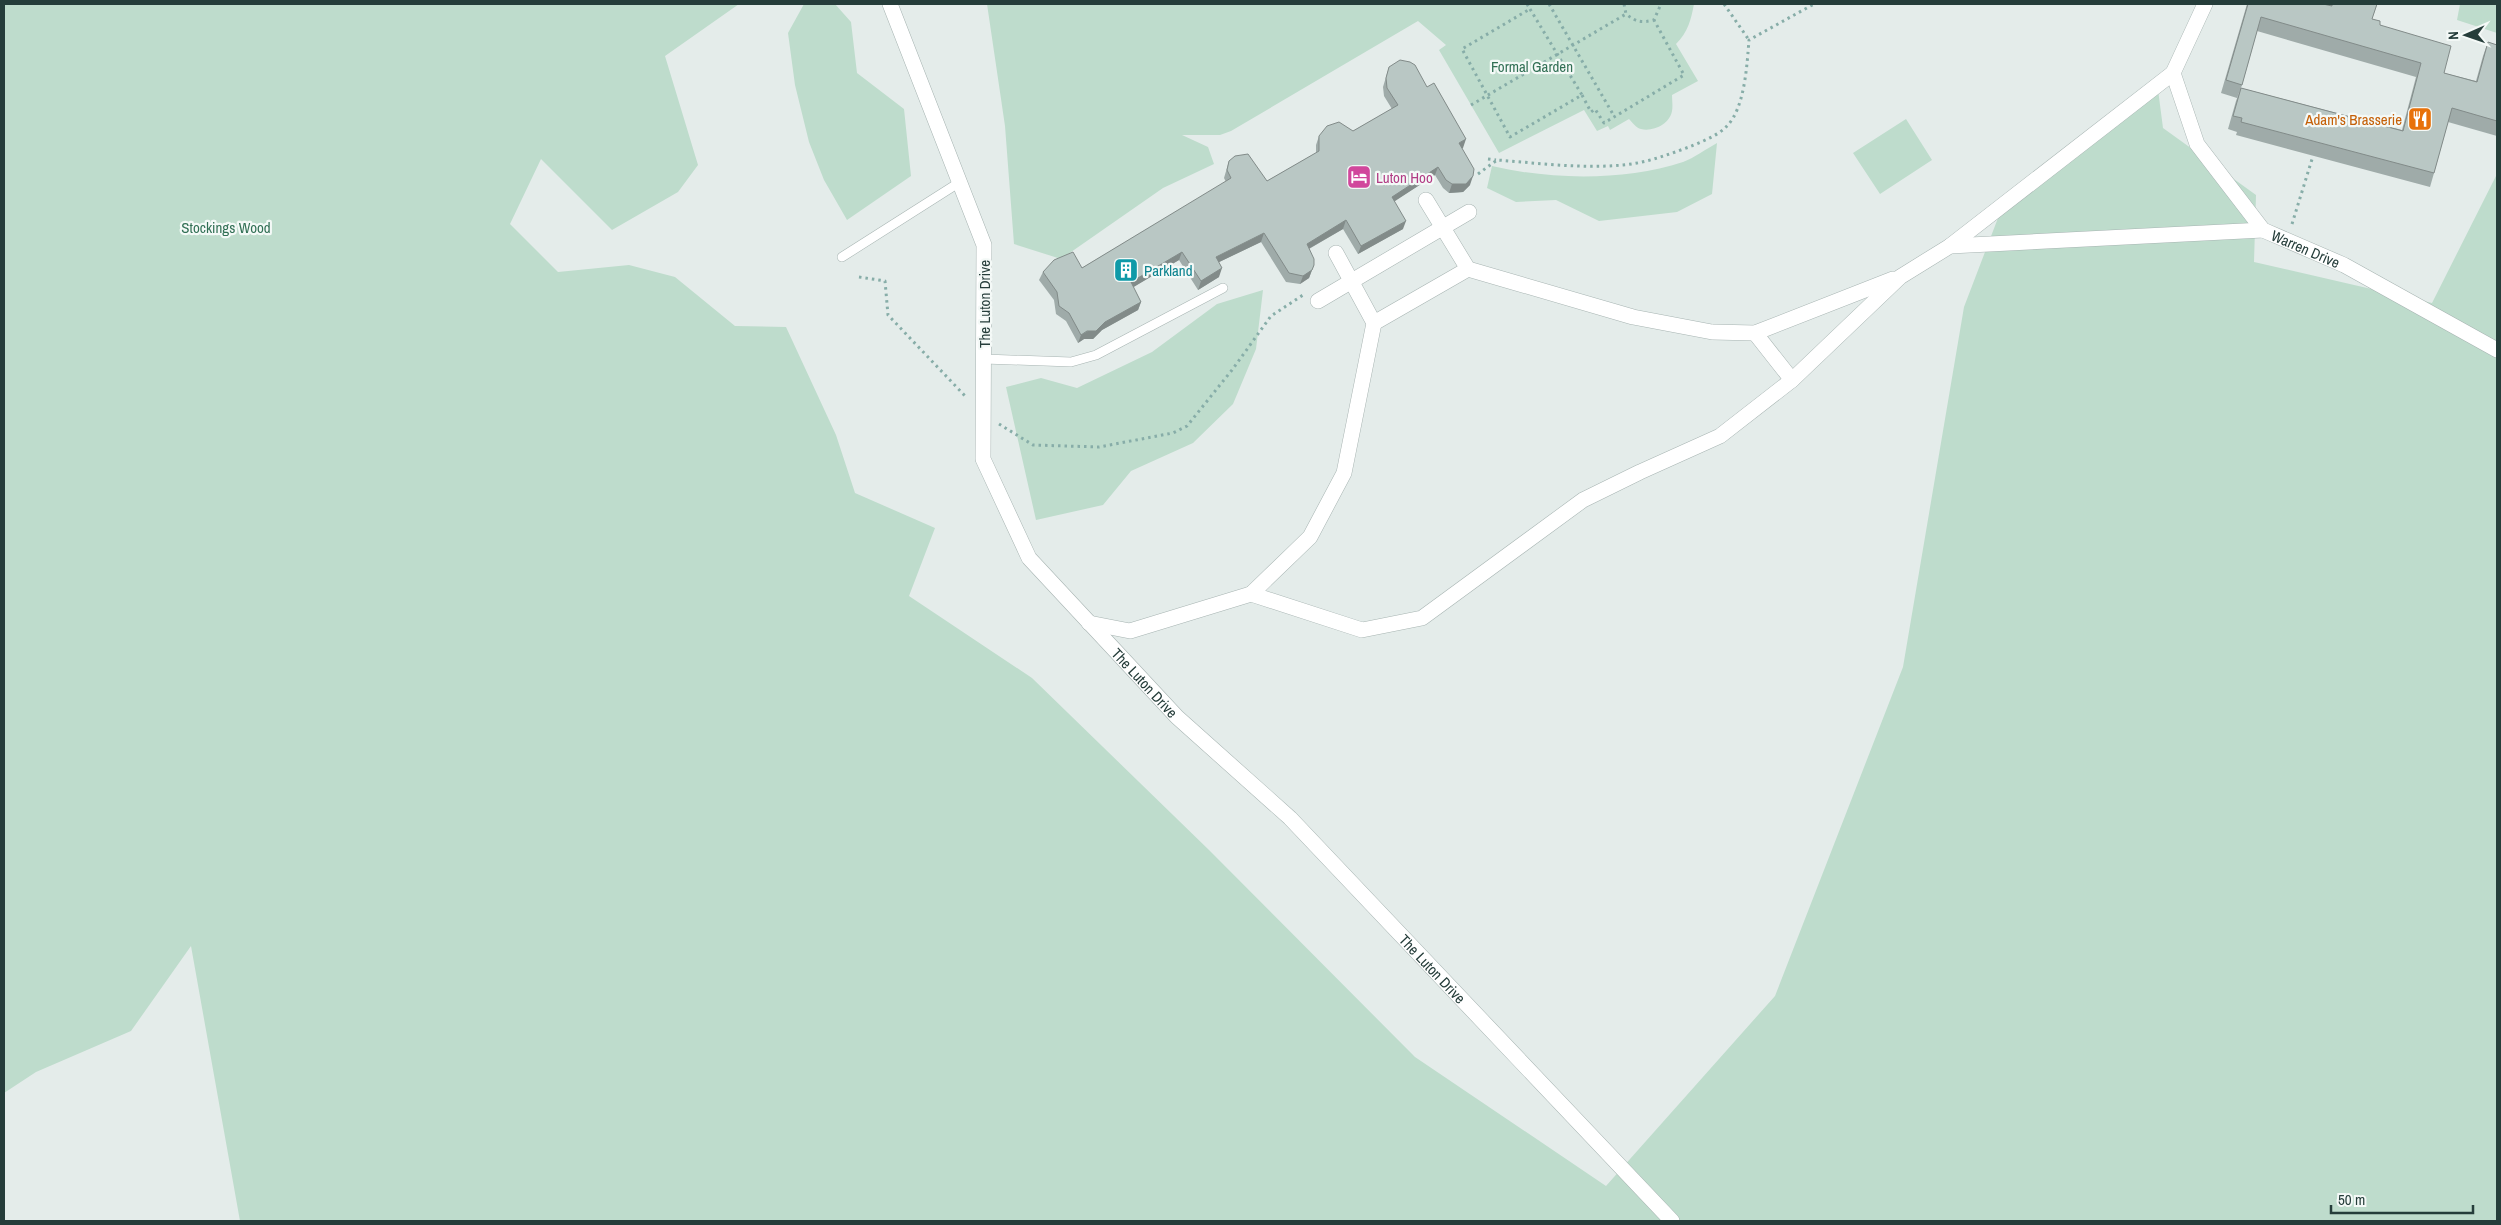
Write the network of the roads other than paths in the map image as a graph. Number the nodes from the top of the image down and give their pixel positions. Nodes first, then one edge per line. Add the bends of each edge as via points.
1 (890, 4) edge
2 (2205, 4) edge
3 (2173, 73) junction
4 (960, 182) junction
5 (1426, 200) dead end
6 (1469, 212) dead end
7 (1443, 228) junction
8 (2263, 230) junction
9 (1950, 246) junction
10 (1336, 253) dead end
11 (842, 257) dead end
12 (1468, 269) junction
13 (1900, 277) junction
14 (1352, 282) junction
15 (1223, 288) dead end
16 (1318, 301) dead end
17 (1374, 323) junction
18 (1755, 333) junction
19 (2497, 350) edge
20 (984, 359) junction
21 (1792, 380) junction
22 (1251, 594) junction
23 (1089, 623) junction
24 (1672, 1221) edge

1 - 4 street, The Luton Drive
2 - 3 street
3 - 8 street, Warren Drive via 2197,144
3 - 9 street
4 - 11 lane
4 - 20 street, The Luton Drive via 984,245
5 - 7 street
6 - 7 street
7 - 12 street
7 - 14 street
8 - 9 street
8 - 19 street, Warren Drive via 2344,264
9 - 13 street
10 - 14 street
12 - 17 street
12 - 18 street via 1633,317 1712,332
13 - 18 street
13 - 21 street
14 - 16 street
14 - 17 street
15 - 20 lane via 1096,355 1071,362
17 - 22 street via 1344,473 1310,538
18 - 21 street
20 - 23 street, The Luton Drive via 983,459 1029,558
21 - 22 street via 1720,436 1583,500 1422,618 1362,630
22 - 23 street via 1130,631
23 - 24 street, The Luton Drive via 1177,717 1290,818

